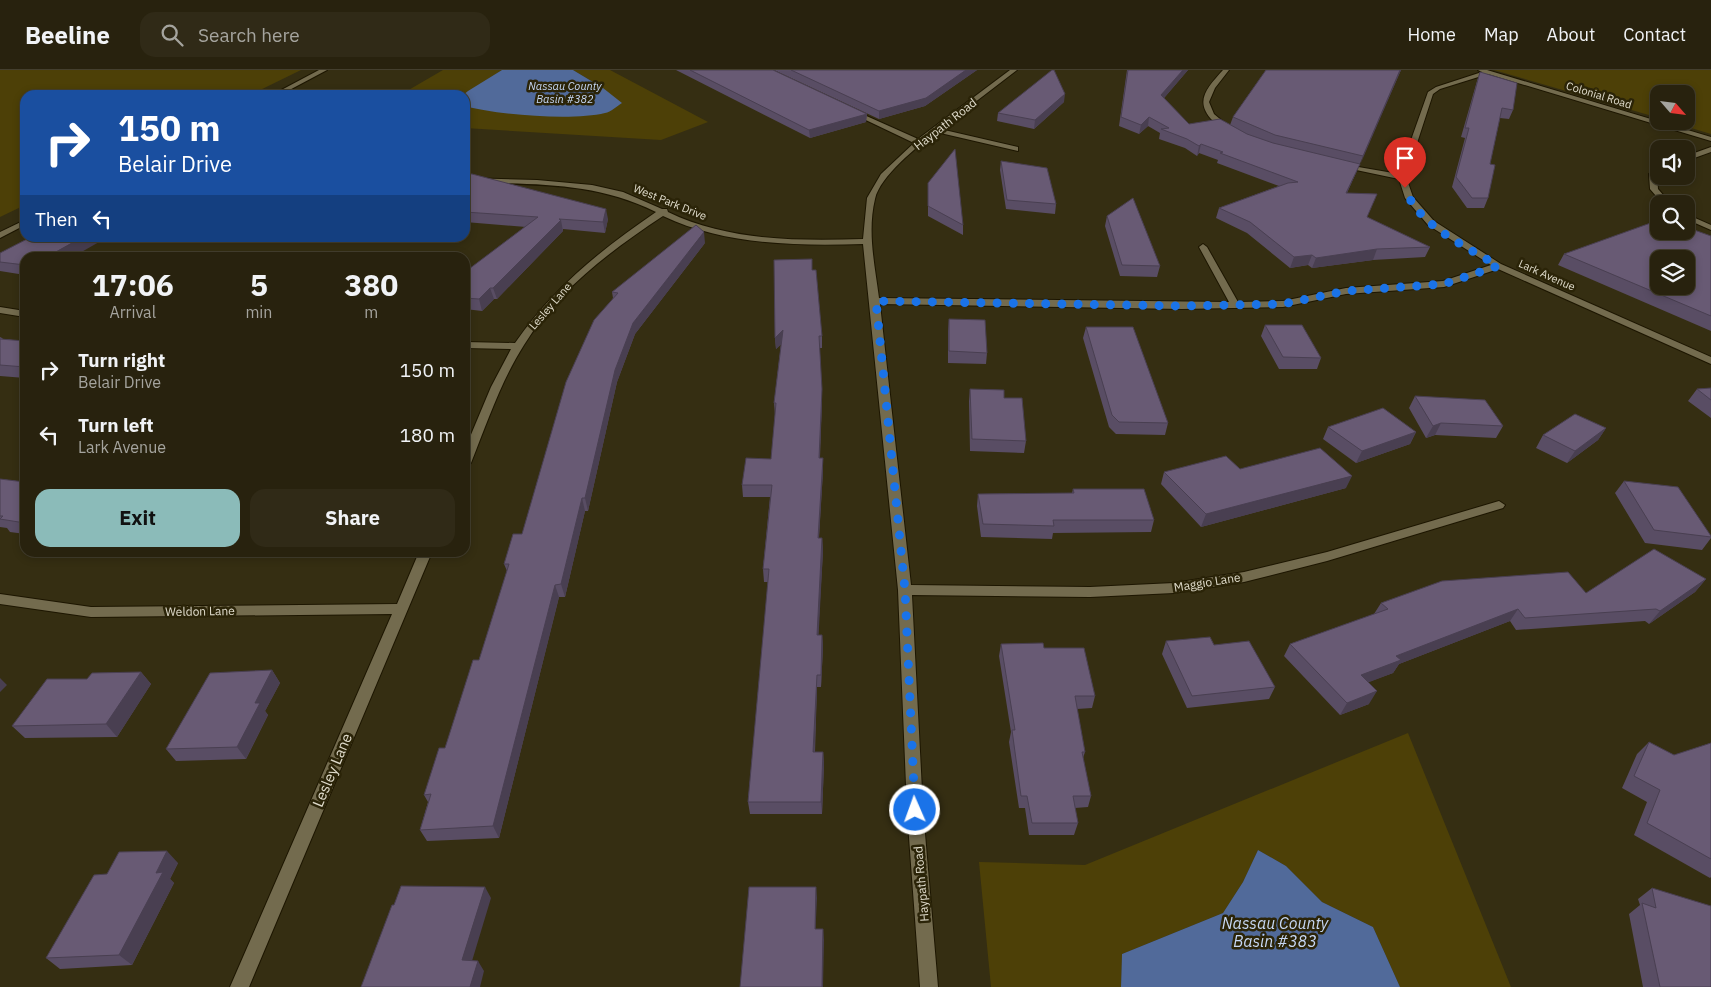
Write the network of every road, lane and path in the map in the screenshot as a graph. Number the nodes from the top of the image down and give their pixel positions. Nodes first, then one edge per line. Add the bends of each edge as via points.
1 (324, 70) edge
2 (1014, 70) edge
3 (1226, 70) edge
4 (1485, 71) edge
5 (285, 90) edge
6 (841, 106) edge
7 (936, 130) junction
8 (1236, 133) edge
9 (1711, 139) edge
10 (919, 142) junction
11 (1015, 148) dead end
12 (1711, 150) edge
13 (1695, 156) edge
14 (1337, 165) edge
15 (1402, 177) junction
16 (470, 180) edge
17 (664, 211) junction
18 (1695, 220) edge
19 (20, 225) edge
20 (1711, 228) edge
21 (0, 235) edge
22 (866, 241) junction
23 (1203, 247) dead end
24 (1498, 266) junction
25 (876, 301) junction
26 (1235, 306) junction
27 (0, 310) edge
28 (20, 313) edge
29 (470, 345) edge
30 (518, 346) junction
31 (1711, 361) edge
32 (470, 451) edge
33 (1499, 505) dead end
34 (424, 557) edge
35 (905, 590) junction
36 (0, 599) edge
37 (401, 609) junction
38 (239, 987) edge
39 (929, 987) edge

1 - 5 street
2 - 7 street, Haypath Road
3 - 8 street via 1207,93 1205,104 1211,115
4 - 9 street, Colonial Road
4 - 15 street via 1430,93
6 - 10 street
7 - 10 street, Haypath Road
7 - 11 street
10 - 22 street, Haypath Road via 884,176 871,198
12 - 13 street
14 - 15 street
15 - 24 street, Lark Avenue via 1409,198 1431,223
16 - 17 street, West Park Drive via 578,186 632,197
17 - 22 street, West Park Drive via 694,226 745,237 808,243
17 - 30 street, Lesley Lane via 576,276 538,317
18 - 20 street
19 - 21 street
22 - 25 street, Haypath Road
23 - 26 street
24 - 26 street via 1444,284 1346,291 1283,304
24 - 31 street, Lark Avenue
25 - 26 street
25 - 35 street, Haypath Road
27 - 28 street
29 - 30 street
30 - 32 street, Lesley Lane
33 - 35 street, Maggio Lane via 1327,556 1244,577 1174,588 1090,592
34 - 37 street, Lesley Lane
35 - 39 street, Haypath Road via 915,810
36 - 37 street, Weldon Lane via 91,612
37 - 38 street, Lesley Lane

